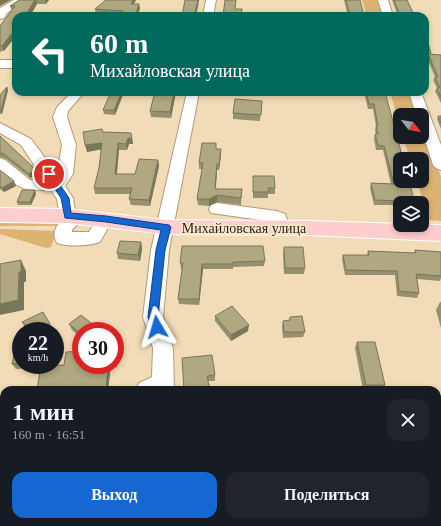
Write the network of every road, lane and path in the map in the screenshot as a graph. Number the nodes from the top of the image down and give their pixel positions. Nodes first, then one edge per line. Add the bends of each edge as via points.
1 (21, 0) edge
2 (211, 0) edge
3 (383, 0) edge
4 (209, 12) edge
5 (387, 12) edge
6 (0, 16) edge
7 (0, 64) edge
8 (12, 64) edge
9 (75, 96) edge
10 (192, 96) edge
11 (416, 96) edge
12 (0, 127) edge
13 (0, 163) edge
14 (441, 165) edge
15 (57, 185) junction
16 (217, 209) dead end
17 (0, 216) edge
18 (72, 217) junction
19 (166, 227) junction
20 (282, 228) junction
21 (441, 234) edge
22 (158, 386) edge

1 - 6 street
2 - 4 street
3 - 5 street
7 - 8 street
9 - 15 street via 60,116 69,145 65,174
10 - 19 street
11 - 14 street
12 - 15 street via 26,142
13 - 15 street via 26,185
15 - 18 street
16 - 20 street via 271,215 279,218
17 - 18 main road, Михайловская улица
18 - 19 main road, Михайловская улица
19 - 20 main road, Михайловская улица
19 - 22 street via 160,250 153,317 163,348
20 - 21 main road, Михайловская улица

